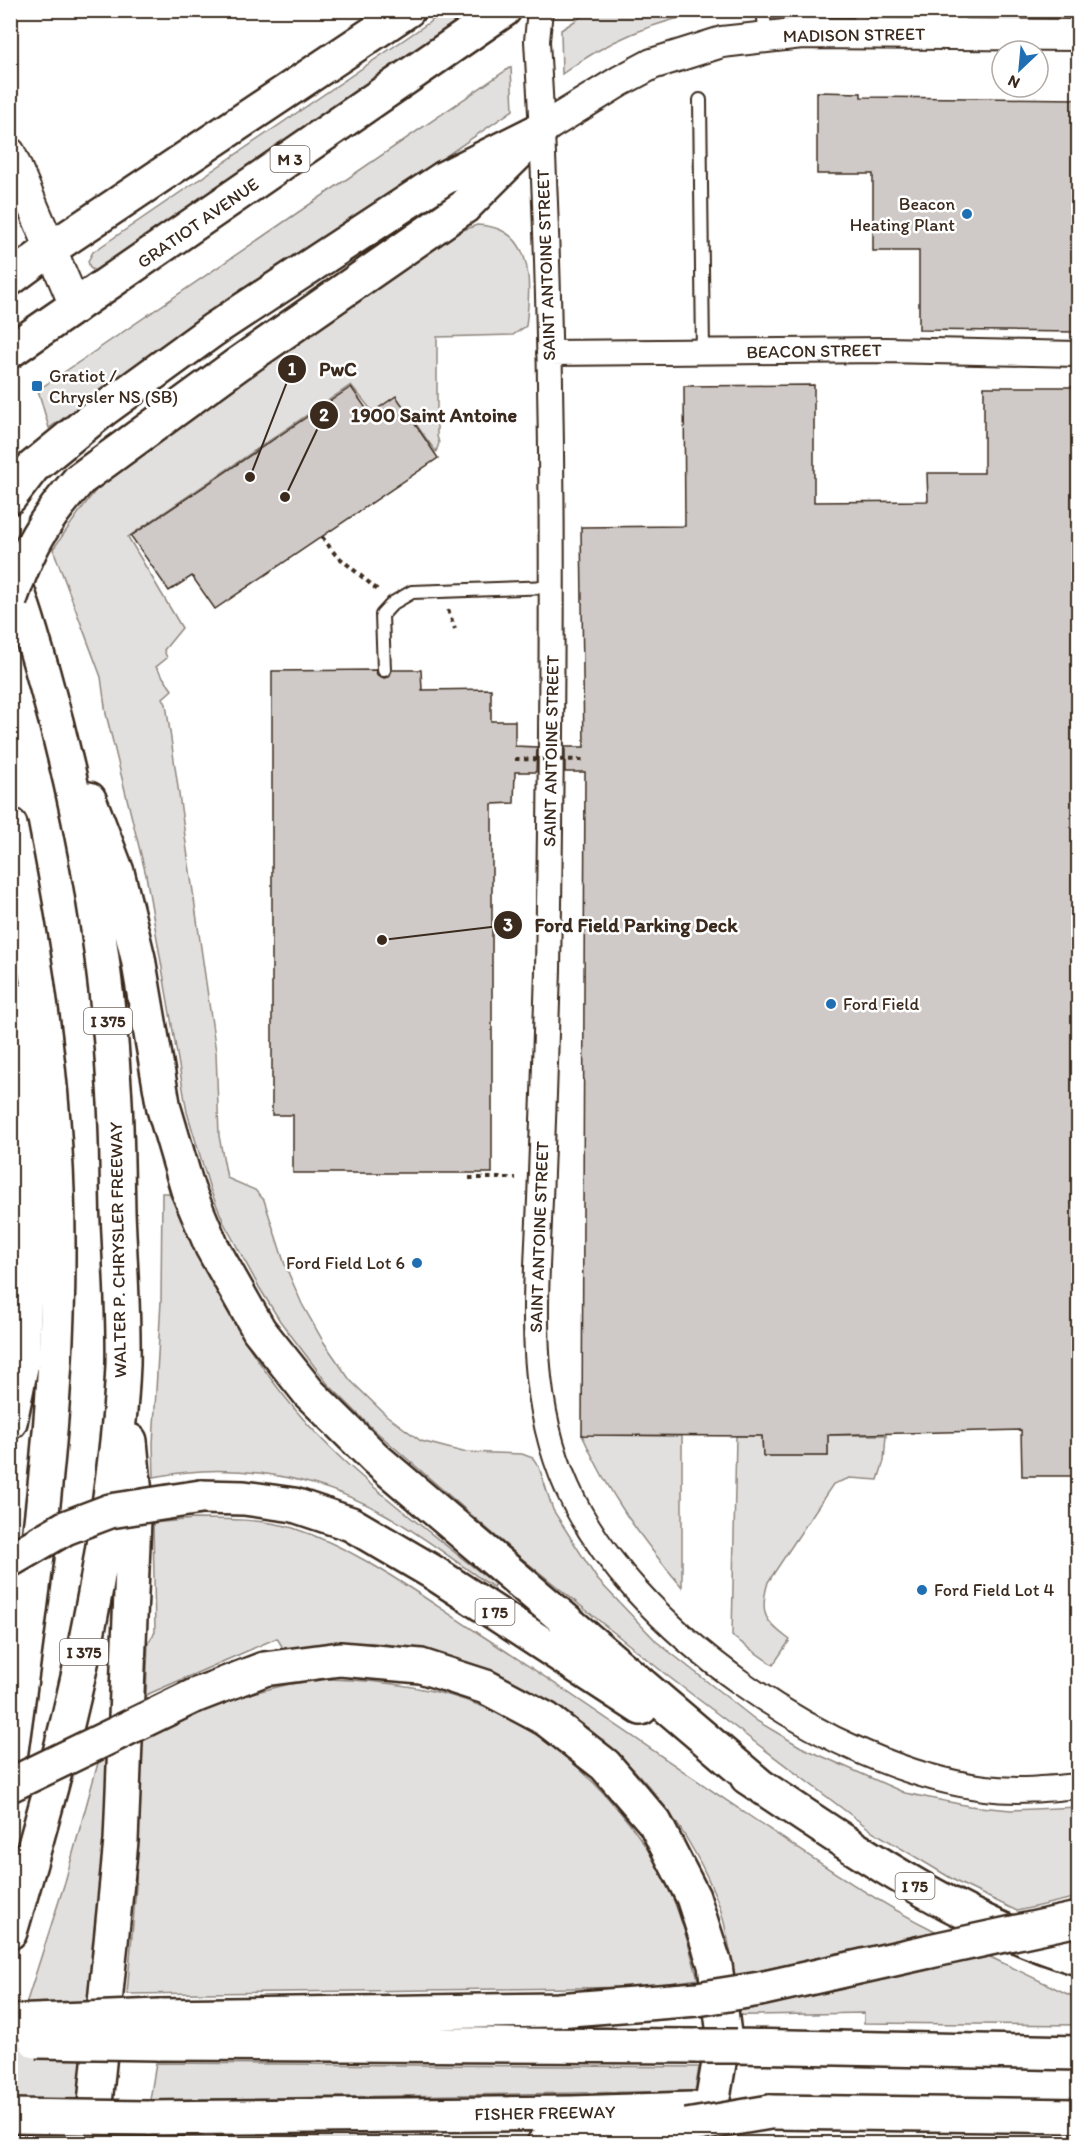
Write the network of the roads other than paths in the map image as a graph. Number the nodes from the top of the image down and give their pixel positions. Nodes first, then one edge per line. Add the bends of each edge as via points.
1 (408, 10) edge
2 (504, 10) edge
3 (540, 10) edge
4 (860, 22) edge
5 (959, 22) edge
6 (765, 24) edge
7 (1078, 35) edge
8 (700, 100) dead end
9 (542, 129) junction
10 (10, 153) edge
11 (52, 248) junction
12 (10, 279) edge
13 (76, 308) junction
14 (16, 347) edge
15 (703, 352) junction
16 (549, 353) junction
17 (1078, 354) edge
18 (10, 497) edge
19 (10, 567) edge
20 (552, 588) junction
21 (10, 600) edge
22 (384, 670) dead end
23 (46, 684) junction
24 (10, 825) edge
25 (10, 998) edge
26 (123, 1364) junction
27 (10, 1422) edge
28 (10, 1560) edge
29 (10, 1758) edge
30 (10, 1785) edge
31 (1078, 1786) edge
32 (764, 1789) junction
33 (1078, 1920) edge
34 (10, 1932) edge
35 (1078, 1958) edge
36 (10, 2022) edge
37 (158, 2030) junction
38 (10, 2041) edge
39 (1078, 2053) edge
40 (10, 2116) edge
41 (1078, 2116) edge
42 (695, 2126) edge
43 (91, 2144) edge
44 (544, 2144) edge

1 - 11 main road
2 - 13 main road, GRATIOT AVENUE / M 3
3 - 9 street, SAINT ANTOINE STREET via 537,41
4 - 5 street, MADISON STREET
4 - 6 street, MADISON STREET via 802,33
5 - 7 street, MADISON STREET
6 - 9 street, MADISON STREET via 652,64
8 - 15 lane
9 - 16 street, SAINT ANTOINE STREET
9 - 18 main road via 444,178 213,330 33,467
9 - 21 main road, bridge via 464,207 79,480 49,514 25,558
10 - 11 street
11 - 12 main road
11 - 13 street
13 - 14 main road, GRATIOT AVENUE / M 3
15 - 16 street, BEACON STREET
15 - 17 street, BEACON STREET
16 - 20 street, SAINT ANTOINE STREET
19 - 23 main road, WALTER P. CHRYSLER FREEWAY / I 375
20 - 22 lane via 412,592 382,615
20 - 31 street, SAINT ANTOINE STREET via 547,1023 534,1330 539,1388 567,1488 601,1545 650,1604 731,1674 795,1718 875,1758 955,1783 1031,1791
23 - 26 main road, WALTER P. CHRYSLER FREEWAY / I 375 via 84,854 109,1028
23 - 32 main road via 117,872 138,958 164,1109 188,1190 212,1247 259,1330 309,1393 376,1459
24 - 29 main road via 43,1017 58,1206 58,1297 49,1448
25 - 27 main road via 22,1083 28,1205 22,1362
26 - 34 main road, WALTER P. CHRYSLER FREEWAY / I 375 via 108,1511 90,1625 60,1762
26 - 43 main road via 135,1494 121,1841
28 - 32 main road, I 75, bridge via 65,1528 110,1511 201,1497 294,1505 351,1524 431,1570
30 - 42 main road, bridge via 194,1696 264,1669 340,1659 421,1666 496,1692 546,1719 605,1765 655,1823 693,1897 715,1965 724,2034
32 - 35 main road, I 75 via 897,1877 1030,1942
33 - 37 main road, bridge via 697,1999 558,2010
36 - 37 main road, bridge
37 - 38 main road, bridge
37 - 39 main road, bridge
40 - 42 main road, FISHER FREEWAY, bridge via 561,2114
41 - 42 main road, bridge via 770,2112
42 - 44 main road

